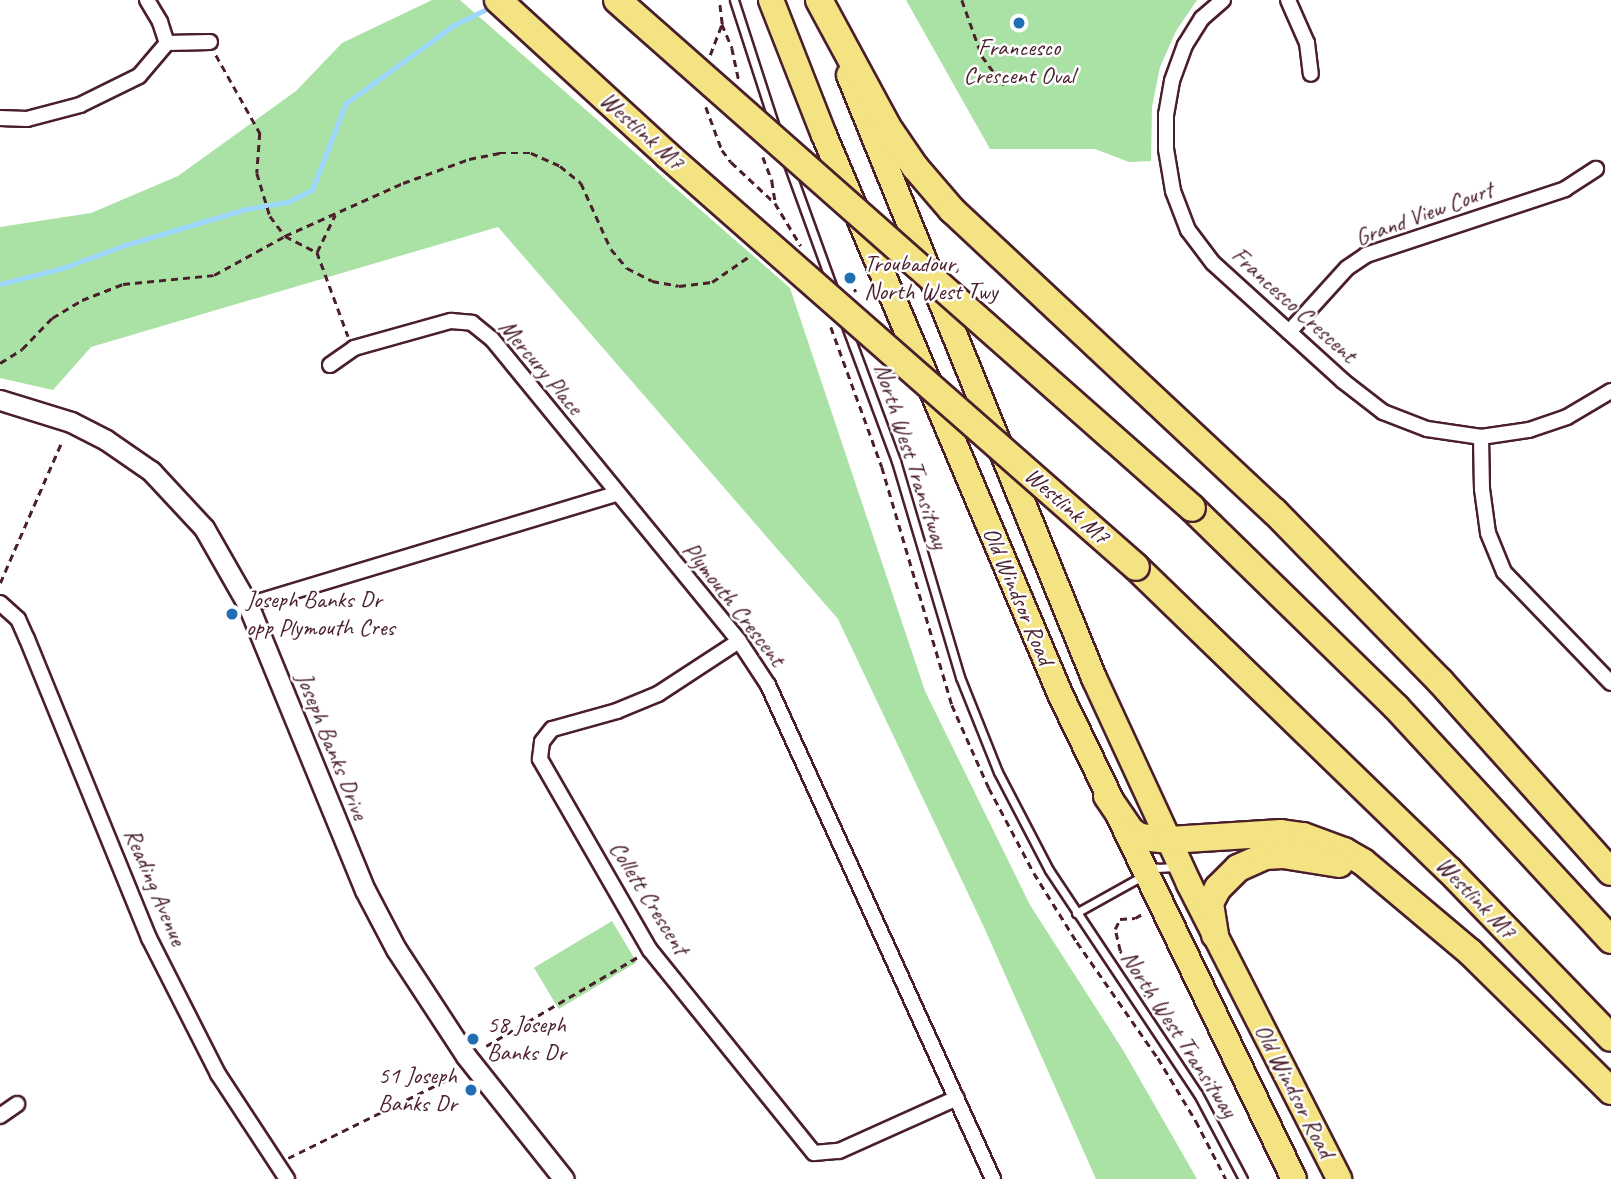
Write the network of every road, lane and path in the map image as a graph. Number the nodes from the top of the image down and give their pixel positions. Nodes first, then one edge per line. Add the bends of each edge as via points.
1 (147, 0) edge
2 (498, 0) edge
3 (617, 0) edge
4 (734, 0) edge
5 (771, 0) edge
6 (819, 0) edge
7 (962, 0) edge
8 (1223, 0) edge
9 (1288, 0) edge
10 (211, 42) joint
11 (167, 43) junction
12 (1311, 74) dead end
13 (1014, 78) dead end
14 (0, 118) edge
15 (1596, 169) dead end
16 (336, 214) junction
17 (790, 224) dead end
18 (785, 227) dead end
19 (285, 236) junction
20 (756, 251) dead end
21 (317, 252) junction
22 (1289, 332) junction
23 (354, 348) junction
24 (0, 363) edge
25 (330, 365) dead end
26 (1611, 391) edge
27 (0, 400) edge
28 (1481, 437) junction
29 (62, 442) dead end
30 (617, 494) junction
31 (0, 583) edge
32 (0, 604) edge
33 (248, 605) junction
34 (739, 641) junction
35 (1611, 683) edge
36 (1107, 796) junction
37 (1170, 840) junction
38 (1183, 869) junction
39 (1611, 872) edge
40 (1146, 876) junction
41 (1076, 913) junction
42 (1135, 918) dead end
43 (1215, 935) junction
44 (1611, 940) edge
45 (650, 950) junction
46 (1471, 952) junction
47 (1149, 992) dead end
48 (1611, 1038) edge
49 (486, 1046) dead end
50 (455, 1076) dead end
51 (1611, 1091) edge
52 (957, 1098) junction
53 (17, 1104) dead end
54 (0, 1116) edge
55 (276, 1164) junction
56 (287, 1179) edge
57 (564, 1179) edge
58 (993, 1179) edge
59 (1243, 1179) edge
60 (1294, 1179) edge
61 (1339, 1179) edge

1 - 11 street
2 - 48 highway, Westlink M7, bridge via 667,155 1136,566 1448,870
3 - 44 highway, bridge via 1192,508 1396,707
4 - 41 lane, North West Transitway via 896,461 941,621 977,724 1025,827
5 - 36 highway, Old Windsor Road via 970,482
6 - 37 highway, Old Windsor Road via 1023,509 1094,678
6 - 39 highway via 887,126 952,211 1283,521 1440,681
7 - 13 path via 982,56 1002,85
8 - 22 street, Francesco Crescent via 1202,18 1185,45 1172,81 1166,149 1173,191 1188,230 1213,264
9 - 12 street via 1307,43
10 - 11 street
10 - 19 path via 260,133 260,186 270,216
11 - 14 street via 139,76 80,105 27,119
15 - 22 street, Grand View Court via 1565,189 1366,255 1347,268
16 - 19 path
16 - 20 path via 469,159 531,153 560,166 581,184 611,249 627,268 652,281 679,286 712,282
16 - 21 path
17 - 18 path
19 - 21 path
19 - 24 path via 214,275 123,284 82,300 52,318 22,349
21 - 23 path
22 - 28 street, Francesco Crescent via 1383,412 1427,429
23 - 25 street, Mercury Place
23 - 30 street, Mercury Place via 451,321 472,323 492,339
26 - 28 street, Francesco Crescent via 1567,418 1529,430
27 - 33 street, Joseph Banks Drive via 71,422 151,471 204,528
28 - 35 street via 1488,533 1504,572
29 - 31 path
30 - 33 street
30 - 34 street, Plymouth Crescent
32 - 55 street, Reading Avenue via 18,619 27,639 149,938 218,1074
33 - 57 street, Joseph Banks Drive via 382,923 454,1039
34 - 45 street, Collett Crescent via 658,694 552,729 542,742 540,759
34 - 52 street, Plymouth Crescent via 768,685
36 - 37 highway via 1131,831 1140,837
36 - 40 highway, Old Windsor Road
37 - 38 highway, Old Windsor Road
37 - 46 highway via 1260,832 1324,842 1363,862
38 - 40 lane via 1157,868
38 - 43 highway, Old Windsor Road
40 - 41 lane
40 - 60 highway, Old Windsor Road
41 - 59 lane, North West Transitway via 1191,1083
42 - 47 path via 1120,919 1116,938
43 - 46 highway via 1210,903 1238,868 1265,856 1301,855 1335,862 1365,876
43 - 61 highway, Old Windsor Road
45 - 49 path
45 - 52 street, Collett Crescent via 814,1153 839,1151
46 - 51 highway
50 - 55 path
52 - 58 street, Plymouth Crescent
53 - 54 street
55 - 56 street, Reading Avenue

